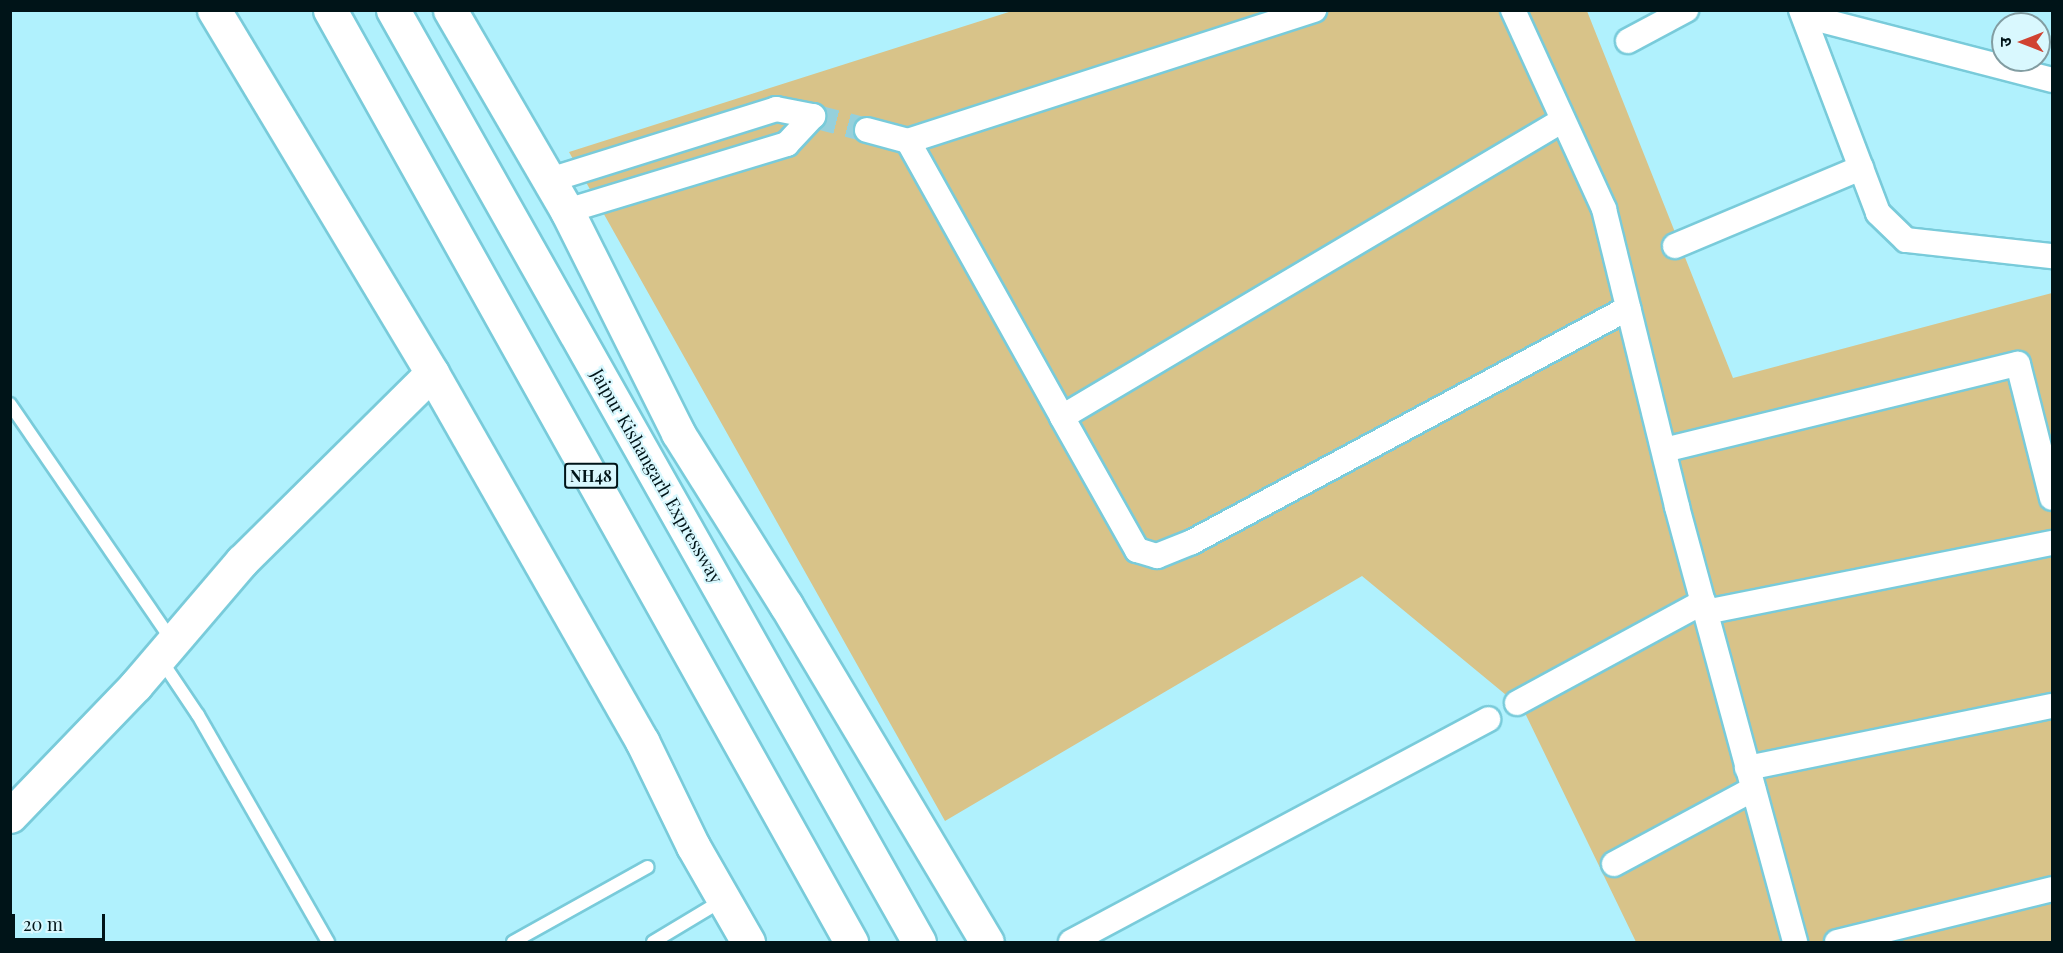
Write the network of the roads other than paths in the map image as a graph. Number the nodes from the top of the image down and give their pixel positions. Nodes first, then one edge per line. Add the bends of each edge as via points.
1 (214, 10) edge
2 (330, 10) edge
3 (393, 10) edge
4 (450, 10) edge
5 (1314, 10) edge
6 (1513, 10) edge
7 (1686, 10) edge
8 (1803, 13) edge
9 (1628, 41) dead end
10 (2052, 80) edge
11 (1563, 120) junction
12 (867, 130) tunnel mouth
13 (908, 141) junction
14 (1861, 168) junction
15 (550, 180) junction
16 (567, 211) junction
17 (1675, 246) dead end
18 (2052, 256) edge
19 (1628, 308) junction
20 (432, 373) junction
21 (10, 404) edge
22 (1062, 417) junction
23 (1664, 450) junction
24 (2052, 498) edge
25 (2052, 543) edge
26 (1705, 607) junction
27 (167, 650) junction
28 (1517, 704) dead end
29 (2052, 706) edge
30 (1488, 719) dead end
31 (1750, 779) junction
32 (10, 816) edge
33 (1614, 864) dead end
34 (648, 867) dead end
35 (2052, 889) edge
36 (724, 899) junction
37 (670, 938) edge
38 (328, 942) edge
39 (513, 942) edge
40 (653, 942) edge
41 (748, 942) edge
42 (851, 942) edge
43 (919, 942) edge
44 (987, 942) edge
45 (1071, 942) edge
46 (1795, 942) edge
47 (1837, 942) edge

1 - 20 main road
2 - 42 main road, NH48
3 - 43 main road, Jaipur Kishangarh Expressway
4 - 15 main road
5 - 13 street
6 - 11 street
7 - 9 street
8 - 10 street
8 - 14 street
11 - 19 street via 1604,208
11 - 22 street
12 - 13 street
13 - 22 street
14 - 17 street
14 - 18 street via 1878,213 1906,240
15 - 16 main road
15 - 16 street via 776,109 813,116 788,144
16 - 44 main road via 678,433 786,605
19 - 22 street via 1192,542 1157,555 1137,550
19 - 23 street
20 - 27 main road via 242,561
20 - 36 main road via 642,741 693,846
21 - 27 lane
23 - 24 street via 2018,364
23 - 26 street
25 - 26 street
26 - 28 street
26 - 31 street
27 - 32 main road
27 - 38 lane via 198,715
29 - 31 street
30 - 45 street
31 - 33 street
31 - 46 street
34 - 39 lane
35 - 47 street
36 - 37 lane
36 - 41 main road
37 - 40 lane

